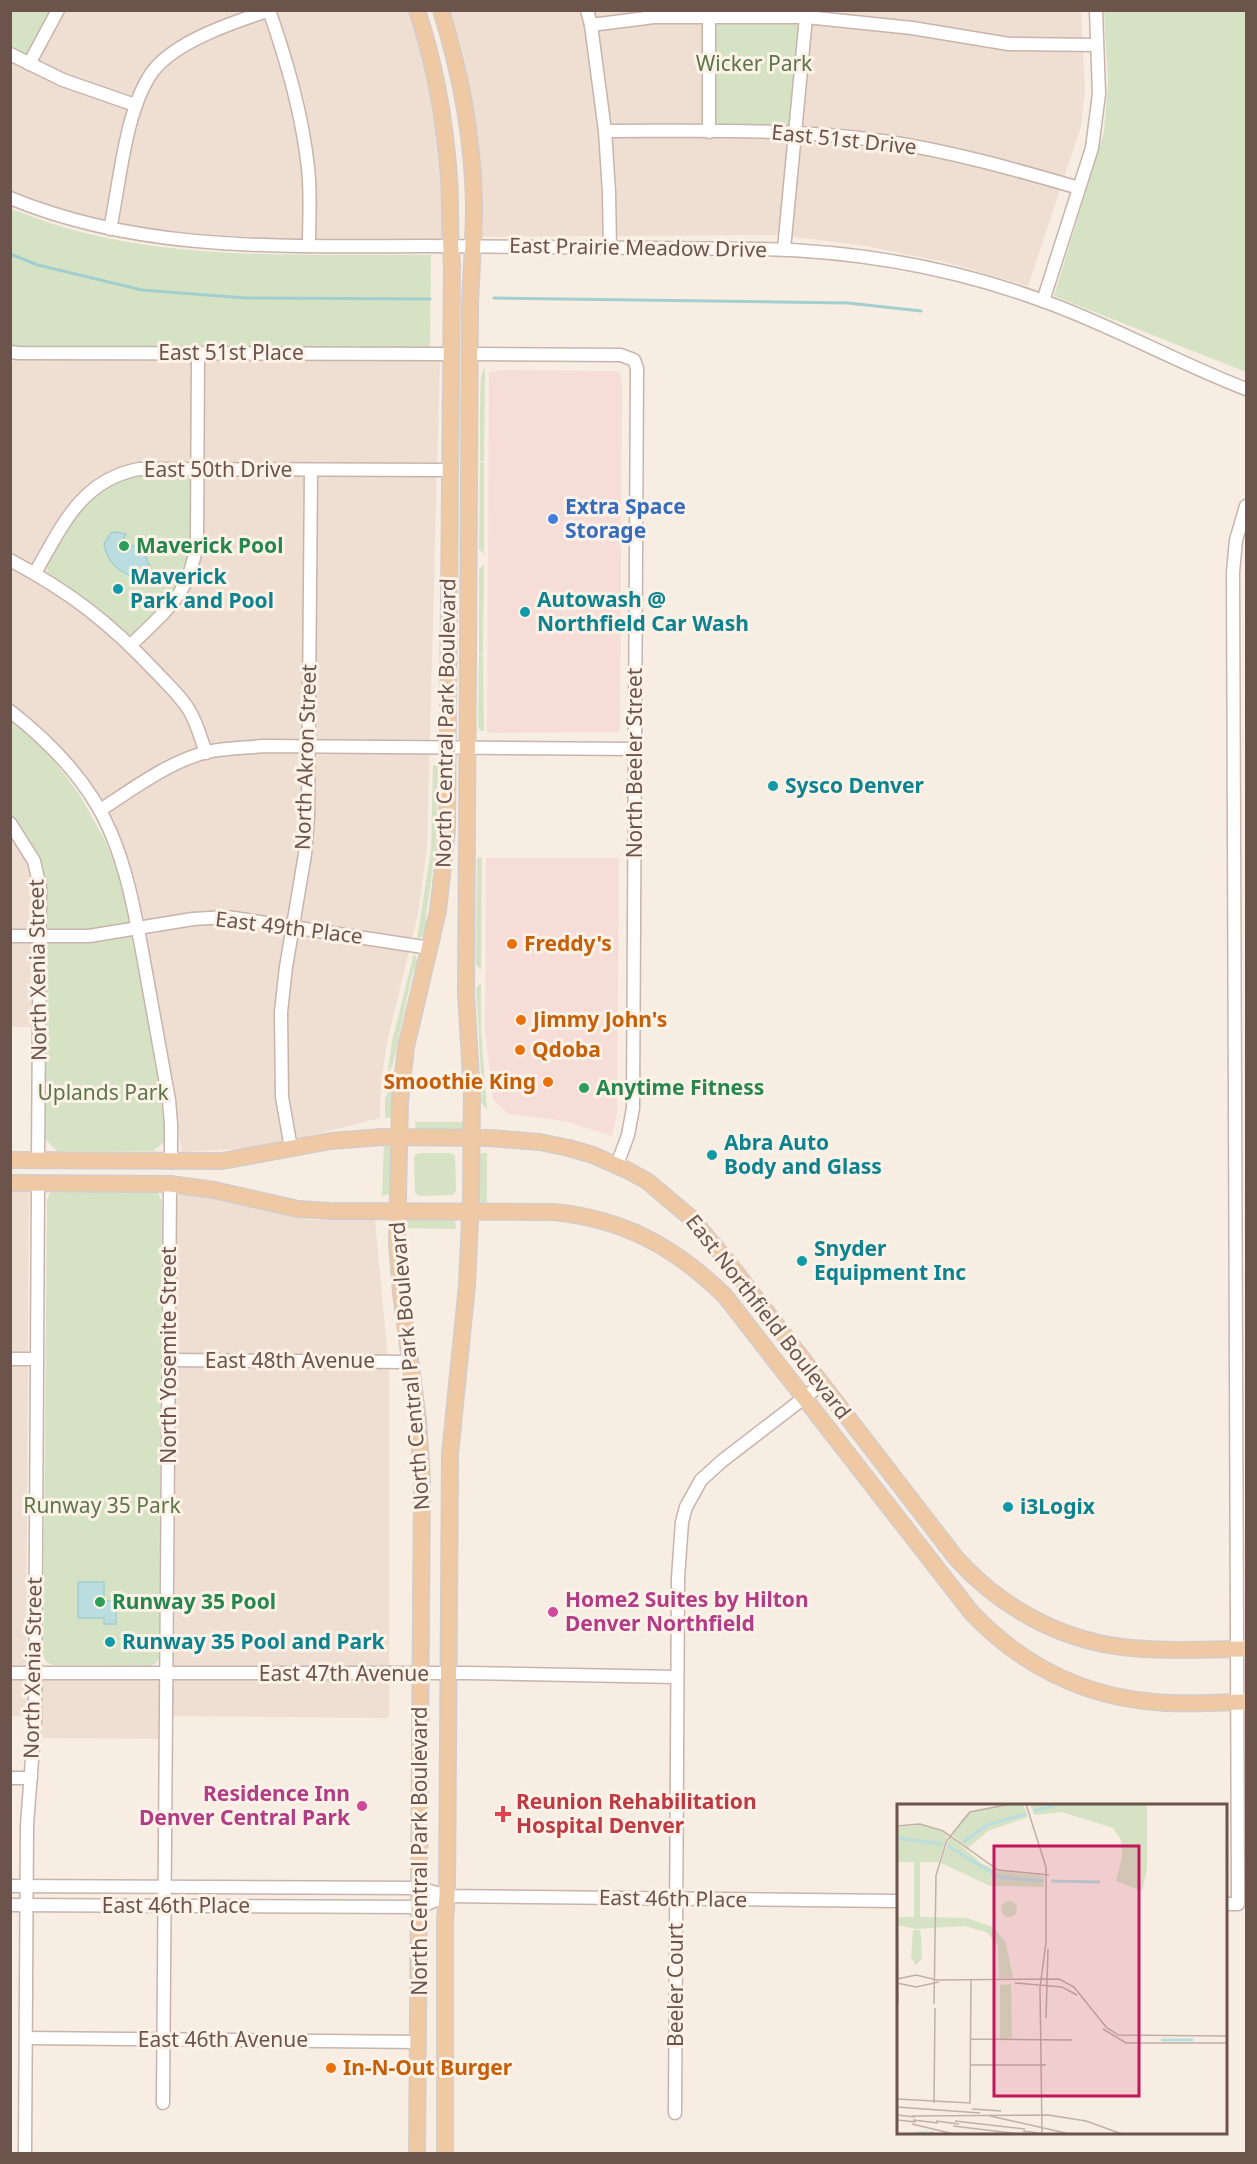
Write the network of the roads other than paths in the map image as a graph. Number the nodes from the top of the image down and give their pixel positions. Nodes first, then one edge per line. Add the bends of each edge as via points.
1 (58, 10) edge
2 (417, 10) edge
3 (441, 10) edge
4 (587, 10) edge
5 (1096, 10) edge
6 (270, 11) edge
7 (750, 13) edge
8 (709, 16) junction
9 (867, 16) edge
10 (806, 17) junction
11 (591, 25) junction
12 (1097, 45) junction
13 (10, 54) edge
14 (29, 63) junction
15 (135, 105) junction
16 (605, 131) junction
17 (709, 132) junction
18 (796, 133) junction
19 (1079, 188) junction
20 (10, 198) edge
21 (110, 230) junction
22 (309, 246) junction
23 (450, 246) junction
24 (473, 246) junction
25 (610, 248) junction
26 (784, 249) junction
27 (1043, 301) junction
28 (10, 352) edge
29 (198, 352) junction
30 (451, 354) junction
31 (470, 354) junction
32 (1246, 389) edge
33 (197, 469) junction
34 (310, 470) junction
35 (450, 470) junction
36 (1246, 506) edge
37 (10, 560) edge
38 (35, 573) junction
39 (131, 645) junction
40 (10, 711) edge
41 (309, 747) junction
42 (448, 748) junction
43 (467, 748) junction
44 (635, 749) junction
45 (206, 753) junction
46 (100, 810) junction
47 (10, 823) edge
48 (293, 927) junction
49 (138, 929) junction
50 (10, 936) edge
51 (40, 936) junction
52 (430, 948) junction
53 (399, 1137) junction
54 (472, 1138) junction
55 (291, 1148) junction
56 (10, 1160) edge
57 (38, 1161) junction
58 (171, 1162) junction
59 (617, 1165) junction
60 (10, 1183) edge
61 (38, 1183) junction
62 (170, 1184) junction
63 (398, 1211) junction
64 (471, 1211) junction
65 (10, 1359) edge
66 (36, 1359) junction
67 (169, 1360) junction
68 (410, 1362) junction
69 (822, 1384) junction
70 (803, 1398) junction
71 (1242, 1649) edge
72 (10, 1673) edge
73 (35, 1673) junction
74 (448, 1673) junction
75 (167, 1674) junction
76 (421, 1674) junction
77 (677, 1677) junction
78 (1243, 1702) edge
79 (10, 1778) edge
80 (31, 1778) junction
81 (10, 1886) edge
82 (28, 1886) junction
83 (165, 1887) junction
84 (419, 1888) junction
85 (447, 1896) junction
86 (676, 1899) junction
87 (897, 1901) edge
88 (1232, 1904) edge
89 (10, 1905) edge
90 (28, 1905) junction
91 (165, 1905) junction
92 (419, 1907) junction
93 (27, 2038) junction
94 (164, 2039) junction
95 (419, 2042) junction
96 (445, 2061) junction
97 (163, 2103) dead end
98 (675, 2113) dead end
99 (25, 2154) edge
100 (417, 2154) edge
101 (445, 2154) edge

1 - 14 street
2 - 23 main road, North Central Park Boulevard via 442,120 449,176
3 - 24 main road, North Central Park Boulevard via 467,123 474,203
4 - 11 street
5 - 12 street
6 - 15 street via 183,45 154,70
6 - 22 street via 289,66 300,119 308,168
7 - 8 street
7 - 10 street
8 - 11 street via 654,17
8 - 17 street
9 - 10 street
9 - 12 street via 1009,44
10 - 18 street
11 - 16 street
12 - 19 street via 1099,94 1092,148
13 - 14 street
14 - 15 street via 63,80
15 - 21 street
16 - 17 street, East 51st Drive
16 - 25 street
17 - 18 street, East 51st Drive
18 - 19 street, East 51st Drive via 933,150
18 - 26 street
19 - 27 street
20 - 21 street, East Prairie Meadow Drive
21 - 22 street, East Prairie Meadow Drive via 194,242
22 - 23 street, East Prairie Meadow Drive
23 - 24 street, East Prairie Meadow Drive
23 - 30 main road, North Central Park Boulevard
24 - 25 street, East Prairie Meadow Drive
24 - 31 main road, North Central Park Boulevard
25 - 26 street, East Prairie Meadow Drive
26 - 27 street, East Prairie Meadow Drive via 913,265 976,279
27 - 32 street, East Prairie Meadow Drive
28 - 29 street, East 51st Place
29 - 30 street, East 51st Place
29 - 33 street
30 - 35 main road, North Central Park Boulevard
31 - 43 main road, North Central Park Boulevard
31 - 44 street, North Beeler Street via 621,355 634,360 638,372
33 - 34 street, East 50th Drive
33 - 38 street, East 50th Drive via 139,469 97,485 69,516
33 - 39 street via 197,542 190,574 175,601
34 - 35 street, East 50th Drive
34 - 41 street, North Akron Street
35 - 42 main road, North Central Park Boulevard
36 - 71 street via 1236,540 1233,572 1238,1631
37 - 38 street
38 - 39 street via 73,597
39 - 45 street via 183,701
40 - 46 street via 59,756
41 - 42 street
41 - 45 street via 263,746
41 - 48 street, North Akron Street via 305,854
42 - 43 street
42 - 52 main road, North Central Park Boulevard via 445,862
43 - 44 street
43 - 54 main road, North Central Park Boulevard via 465,994
44 - 59 street, North Beeler Street via 633,1108
45 - 46 street via 165,770
46 - 49 street via 122,861
47 - 51 street, North Xenia Street via 37,870
48 - 49 street, East 49th Place via 215,917
48 - 52 street, East 49th Place
48 - 55 street, North Akron Street via 281,1012 282,1097
49 - 51 street, East 49th Place via 89,936
49 - 58 street via 169,1100
50 - 51 street, East 49th Place
51 - 57 street, North Xenia Street
52 - 53 main road, North Central Park Boulevard via 406,1047
53 - 54 main road, East Northfield Boulevard
53 - 55 main road, East Northfield Boulevard
53 - 63 main road, North Central Park Boulevard
54 - 59 main road, East Northfield Boulevard via 558,1145
54 - 64 main road, North Central Park Boulevard
55 - 58 main road, East Northfield Boulevard via 222,1161
56 - 57 main road, East Northfield Boulevard
57 - 58 main road, East Northfield Boulevard
59 - 69 main road, East Northfield Boulevard via 656,1187 691,1218
60 - 61 main road, East Northfield Boulevard
61 - 62 main road, East Northfield Boulevard
61 - 66 street, North Xenia Street
62 - 63 main road, East Northfield Boulevard via 298,1209
62 - 67 street, North Yosemite Street
63 - 64 main road, East Northfield Boulevard
63 - 68 main road, North Central Park Boulevard via 398,1264
64 - 70 main road, East Northfield Boulevard via 584,1216 657,1242 725,1296
64 - 74 main road, North Central Park Boulevard via 451,1442
65 - 66 street
66 - 73 street, North Xenia Street
67 - 68 street, East 48th Avenue
67 - 75 street, North Yosemite Street
68 - 76 main road, North Central Park Boulevard via 422,1479
69 - 70 street, Beeler Court
69 - 71 main road, East Northfield Boulevard via 956,1558 1011,1606 1054,1628 1106,1644
70 - 77 street, Beeler Court via 710,1471 686,1507 678,1548
70 - 78 main road, East Northfield Boulevard via 971,1612 1011,1650 1057,1677 1117,1697 1166,1703
71 - 78 street
72 - 73 street, East 47th Avenue
73 - 75 street, East 47th Avenue
73 - 80 street, North Xenia Street
74 - 76 street, East 47th Avenue
74 - 77 street, East 47th Avenue
74 - 85 main road, North Central Park Boulevard
75 - 76 street, East 47th Avenue
75 - 83 street, North Yosemite Street
76 - 84 main road, North Central Park Boulevard
77 - 86 street, Beeler Court
78 - 88 street
79 - 80 street
80 - 82 street, North Xenia Street
81 - 82 street, East 46th Place
82 - 83 street, East 46th Place
82 - 90 street, North Xenia Street
83 - 84 street, East 46th Place
83 - 91 street, North Yosemite Street
84 - 85 street, East 46th Place
84 - 92 main road, North Central Park Boulevard
85 - 86 street, East 46th Place
85 - 92 street, East 46th Place
85 - 96 main road, North Central Park Boulevard
86 - 87 street, East 46th Place
86 - 98 street, Beeler Court
89 - 90 street, East 46th Place
90 - 91 street, East 46th Place
90 - 93 street, North Xenia Street
91 - 92 street, East 46th Place
91 - 94 street, North Yosemite Street
92 - 95 main road, North Central Park Boulevard
93 - 94 street, East 46th Avenue
93 - 99 street, North Xenia Street
94 - 95 street, East 46th Avenue
94 - 97 street, North Yosemite Street
95 - 96 main road via 433,2047
95 - 100 main road, North Central Park Boulevard
96 - 101 main road, North Central Park Boulevard

